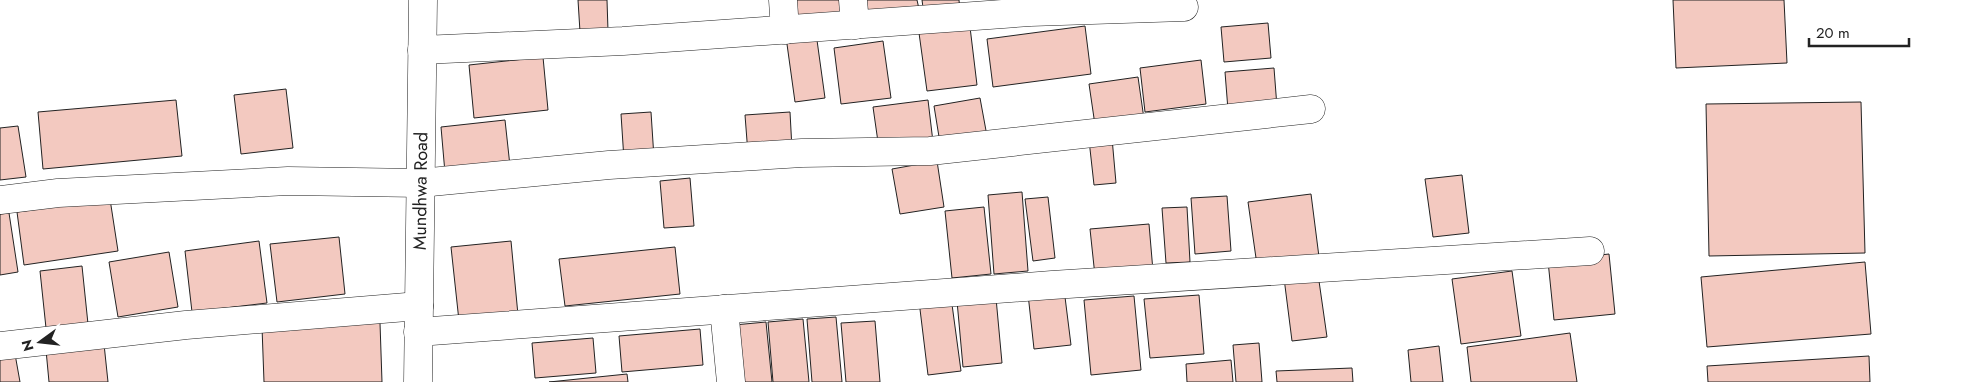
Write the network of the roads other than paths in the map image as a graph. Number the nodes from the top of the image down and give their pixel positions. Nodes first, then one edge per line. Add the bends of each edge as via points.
1 (422, 0) edge
2 (783, 0) edge
3 (1184, 6) dead end
4 (854, 13) edge
5 (785, 30) junction
6 (422, 50) junction
7 (1311, 109) dead end
8 (420, 183) junction
9 (0, 200) edge
10 (1590, 251) dead end
11 (724, 309) junction
12 (419, 319) junction
13 (0, 346) edge
14 (418, 382) edge
15 (731, 382) edge

1 - 6 street, Mundhwa Road
2 - 5 street
3 - 4 street via 1030,12
4 - 5 street
5 - 6 street
6 - 8 street, Mundhwa Road
7 - 8 street via 930,151 802,153 609,165
8 - 9 street via 288,181
8 - 12 street, Mundhwa Road
10 - 11 street
11 - 12 street
11 - 15 street
12 - 13 street via 186,325
12 - 14 street, Mundhwa Road

